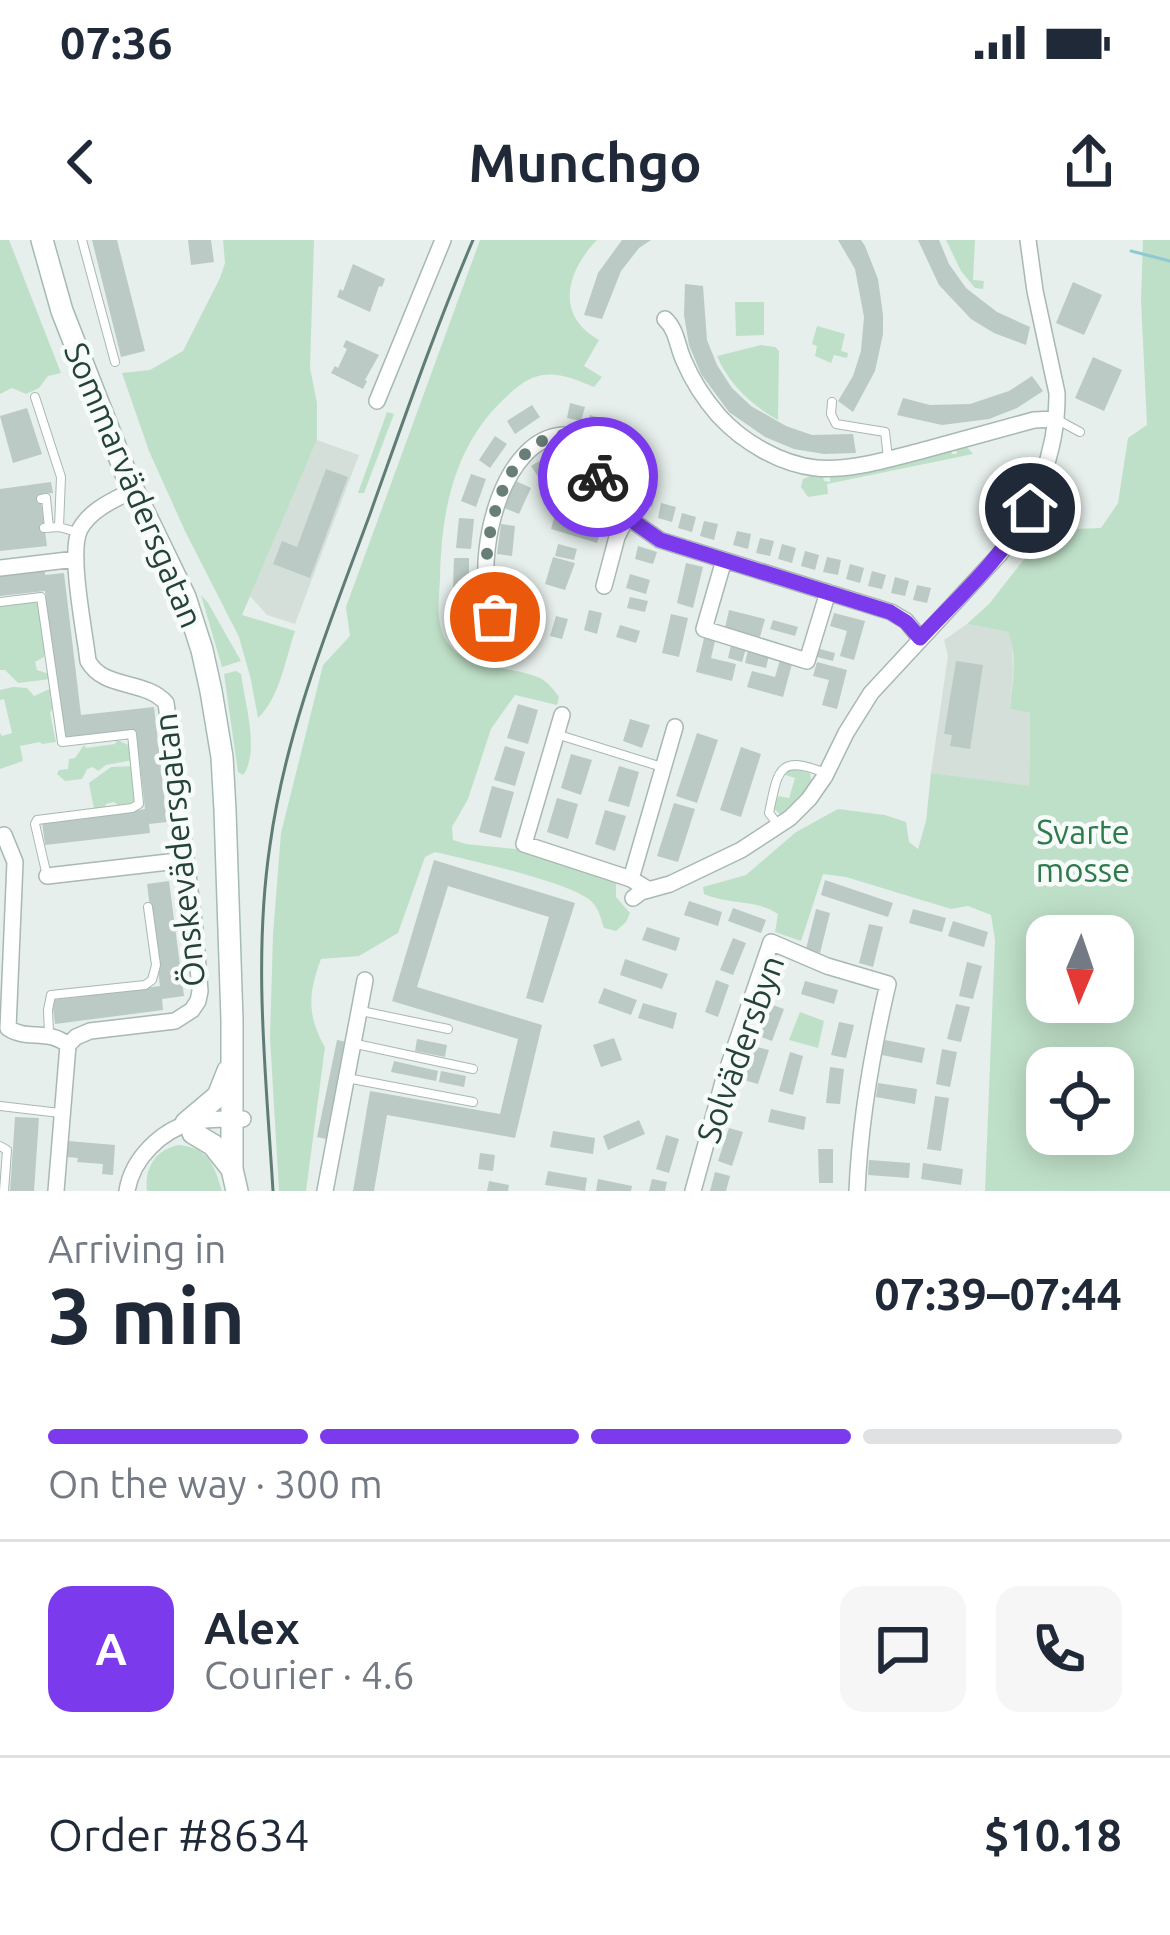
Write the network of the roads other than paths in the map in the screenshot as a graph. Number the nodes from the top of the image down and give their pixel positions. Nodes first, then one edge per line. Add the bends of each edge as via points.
1 (42, 240) edge
2 (82, 240) edge
3 (443, 240) edge
4 (1028, 240) edge
5 (665, 319) dead end
6 (115, 362) dead end
7 (34, 397) dead end
8 (376, 401) dead end
9 (832, 402) dead end
10 (1056, 419) junction
11 (1080, 432) dead end
12 (889, 459) junction
13 (133, 490) junction
14 (41, 499) dead end
15 (627, 517) junction
16 (51, 528) junction
17 (79, 532) junction
18 (76, 559) junction
19 (724, 560) junction
20 (0, 568) edge
21 (604, 586) dead end
22 (828, 592) junction
23 (0, 602) edge
24 (508, 638) dead end
25 (920, 638) junction
26 (562, 715) dead end
27 (675, 727) dead end
28 (556, 734) junction
29 (663, 767) junction
30 (826, 774) junction
31 (779, 826) junction
32 (2, 831) edge
33 (187, 860) junction
34 (47, 876) joint
35 (631, 879) junction
36 (148, 907) dead end
37 (365, 980) dead end
38 (360, 1010) junction
39 (232, 1020) junction
40 (448, 1029) dead end
41 (49, 1035) junction
42 (354, 1044) junction
43 (68, 1046) junction
44 (231, 1059) junction
45 (473, 1069) dead end
46 (347, 1078) junction
47 (473, 1102) dead end
48 (0, 1106) edge
49 (61, 1113) junction
50 (237, 1125) junction
51 (184, 1129) junction
52 (0, 1146) edge
53 (238, 1184) edge
54 (4, 1191) edge
55 (56, 1191) edge
56 (127, 1191) edge
57 (326, 1191) edge
58 (693, 1191) edge
59 (857, 1191) edge

1 - 13 street, Sommarvädersgatan
2 - 6 lane, Sommarvädersgatan
3 - 8 street
4 - 10 street
5 - 12 street via 708,402 754,445 814,468
7 - 16 lane via 61,477
9 - 12 lane via 836,424 885,432
10 - 11 lane
10 - 12 street
10 - 25 street via 1048,460 1015,534
13 - 17 street via 100,508
13 - 39 street, Sommarvädersgatan via 185,597 212,692 223,773
14 - 16 lane
15 - 19 street via 660,540
15 - 21 street
15 - 24 street via 563,435 531,450 508,478 488,541 487,592
16 - 17 lane
17 - 18 street, Önskevädersgatan
18 - 20 street
18 - 33 street, Önskevädersgatan via 88,662 166,704
19 - 22 street
19 - 22 street via 704,629 807,661
22 - 25 street via 898,616
23 - 34 lane via 41,597 62,742 132,734 139,804 38,820
25 - 30 street via 871,693
26 - 28 street
27 - 29 street
28 - 29 lane
28 - 35 street via 524,844
29 - 35 street
30 - 31 street
30 - 31 lane via 785,766 769,813
31 - 35 street via 670,884 641,894
32 - 41 street via 15,862 8,1028
33 - 34 street
33 - 43 street, Önskevädersgatan via 200,991 192,1010 163,1024 90,1031
36 - 41 lane via 152,980 51,995
37 - 38 street
38 - 40 lane
38 - 42 street
39 - 44 street, Sommarvädersgatan
39 - 50 street, Sommarvädersgatan via 241,1062
41 - 43 street
42 - 45 lane
42 - 46 street
43 - 49 street
44 - 50 street, Sommarvädersgatan
44 - 51 street via 218,1096
46 - 47 lane
46 - 57 street
48 - 49 lane
49 - 55 street
50 - 51 street
50 - 53 street, Sommarvädersgatan
51 - 53 street via 214,1145
51 - 56 street via 153,1143
52 - 54 lane via 7,1150
58 - 59 street, Solvädersbyn via 771,942 888,984

